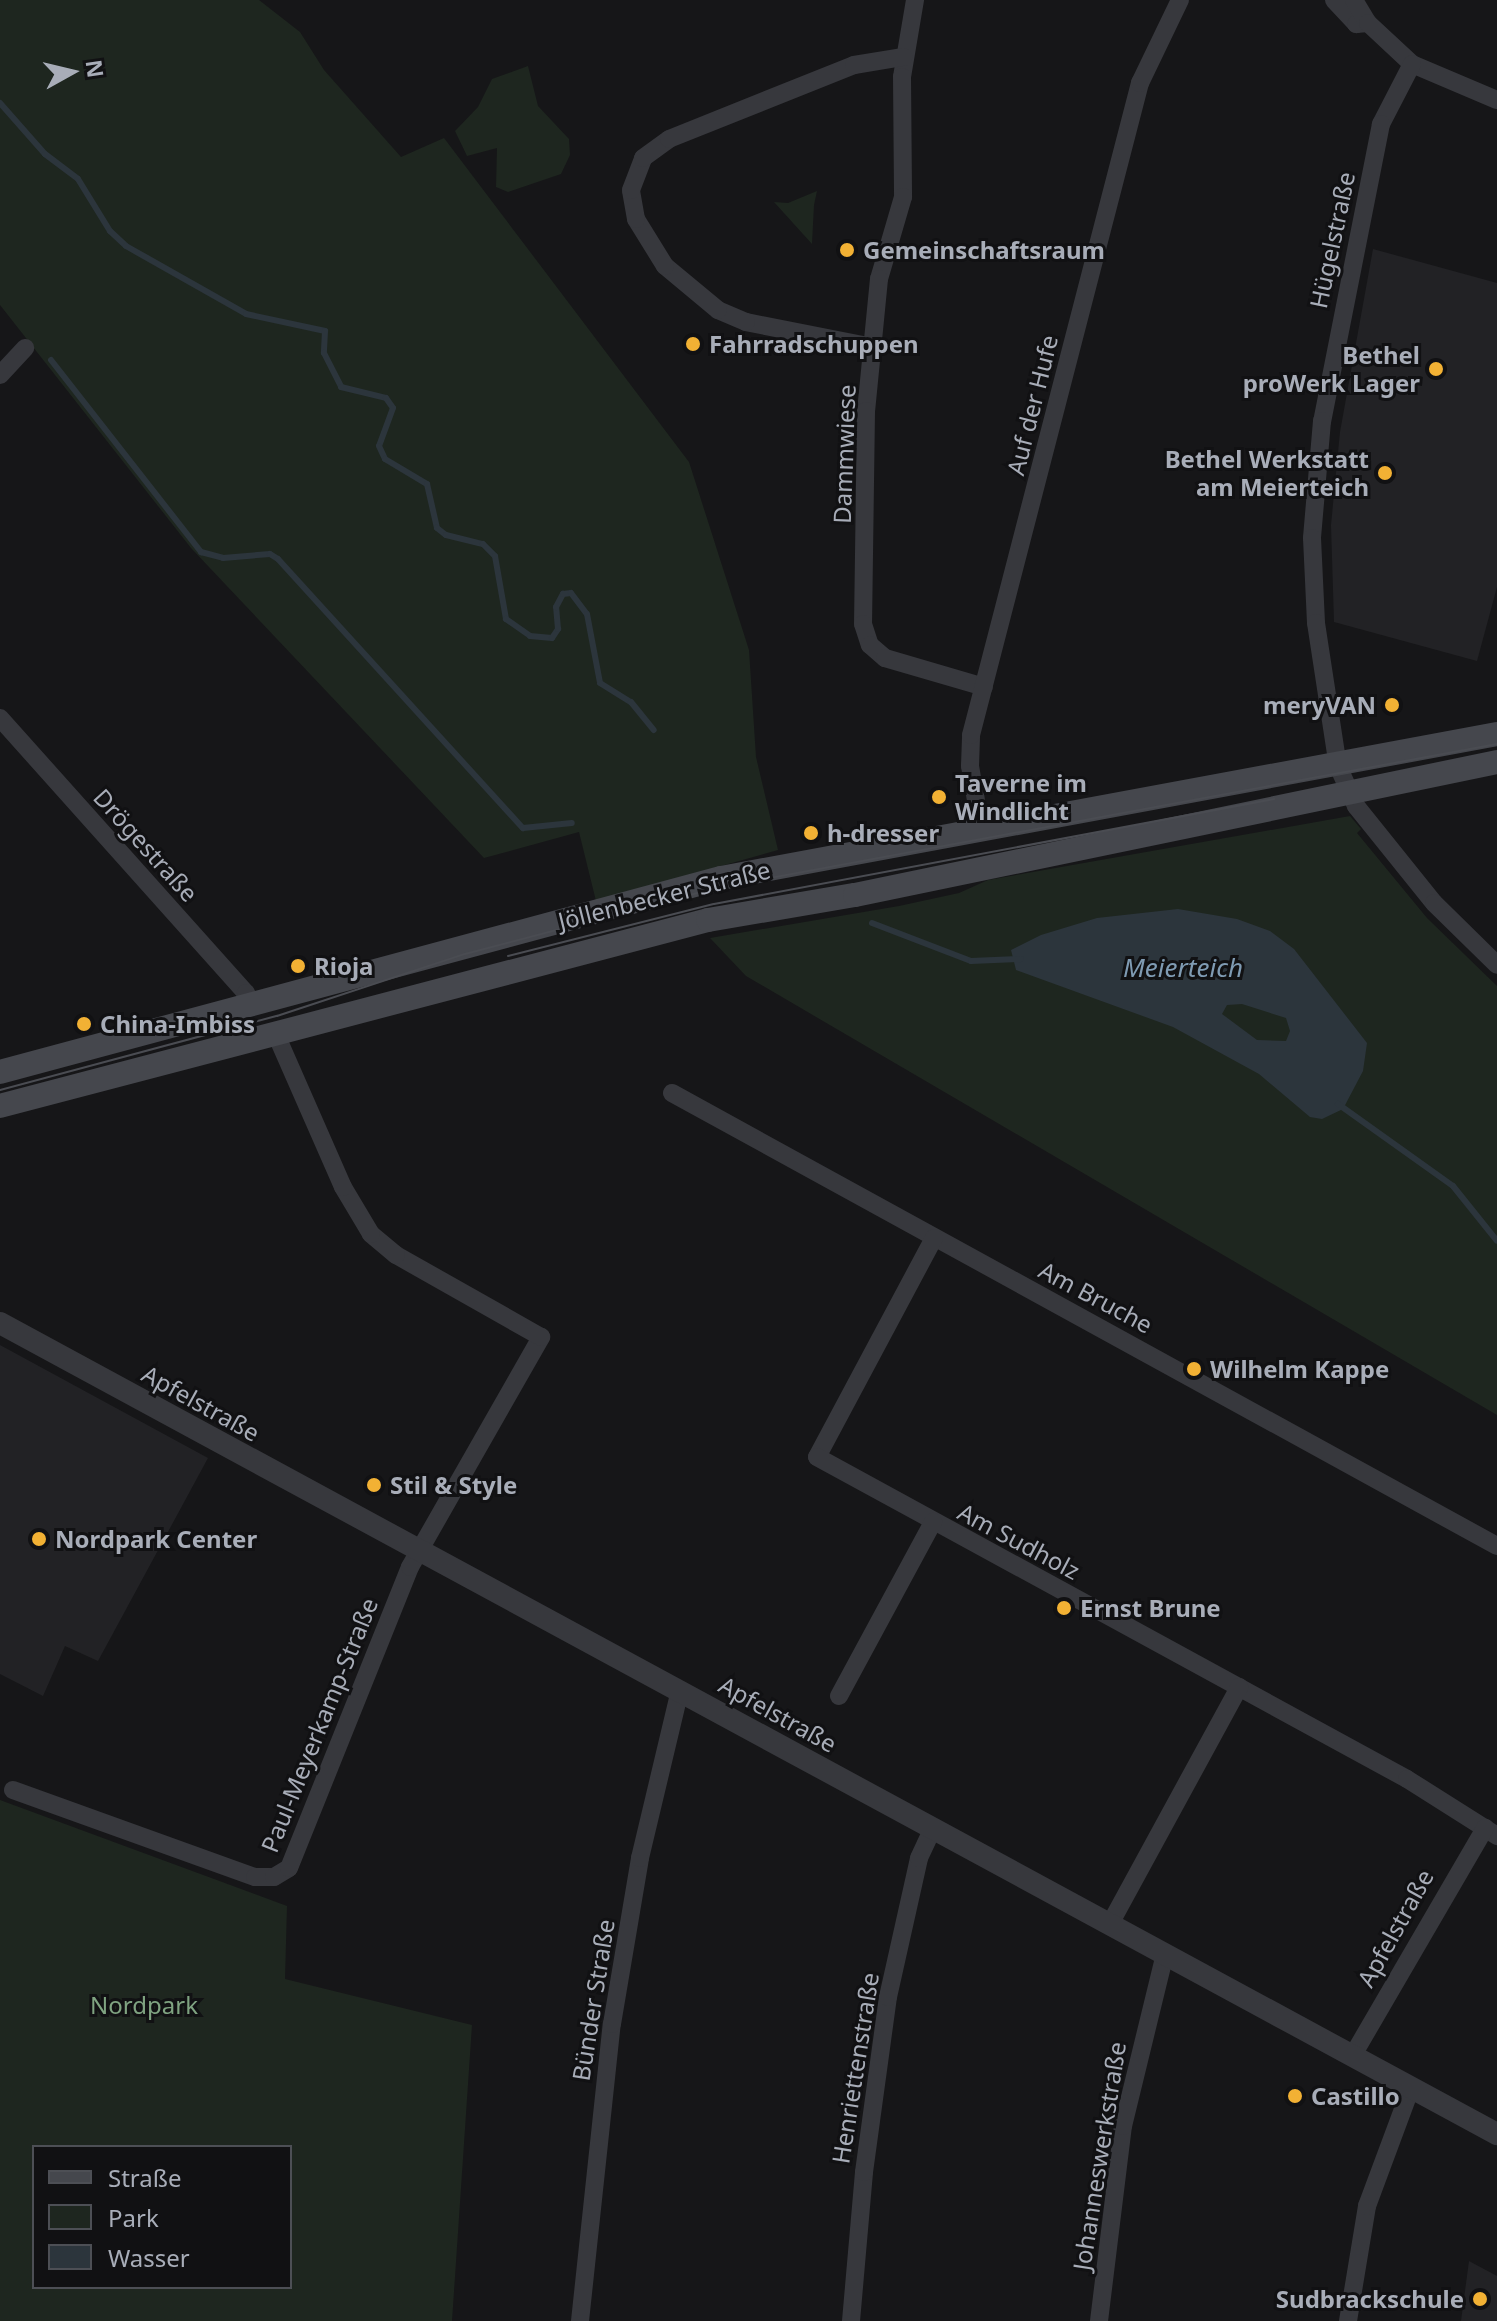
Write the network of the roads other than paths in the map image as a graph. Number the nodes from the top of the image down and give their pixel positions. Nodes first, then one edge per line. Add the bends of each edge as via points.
1 (915, 0) edge
2 (1180, 0) edge
3 (1334, 0) edge
4 (1354, 0) edge
5 (1368, 23) junction
6 (903, 57) junction
7 (1412, 64) junction
8 (1497, 100) edge
9 (873, 347) junction
10 (25, 348) dead end
11 (0, 375) edge
12 (984, 687) junction
13 (0, 718) edge
14 (1497, 734) edge
15 (1497, 762) edge
16 (1338, 766) junction
17 (1349, 793) junction
18 (981, 829) junction
19 (1497, 965) edge
20 (251, 1007) junction
21 (275, 1032) junction
22 (0, 1072) edge
23 (672, 1093) dead end
24 (0, 1106) edge
25 (934, 1238) junction
26 (0, 1323) edge
27 (933, 1522) junction
28 (1497, 1546) edge
29 (419, 1552) junction
30 (1239, 1687) junction
31 (680, 1690) junction
32 (839, 1696) dead end
33 (13, 1790) dead end
34 (933, 1828) junction
35 (1491, 1832) edge
36 (1110, 1924) junction
37 (1165, 1954) junction
38 (1353, 2055) junction
39 (1411, 2088) junction
40 (1497, 2134) edge
41 (580, 2321) edge
42 (851, 2321) edge
43 (1099, 2321) edge
44 (1348, 2321) edge

1 - 6 street, Dammwiese
2 - 12 street, Auf der Hufe via 1140,83
3 - 5 street via 1356,24
4 - 5 street
5 - 7 street
6 - 9 street, Dammwiese via 903,197 879,279
6 - 9 street via 854,65 669,139 643,158 631,190 636,219 665,266 718,310 746,322
7 - 8 street
7 - 16 street, Hügelstraße via 1381,124 1317,459 1314,590
9 - 12 street, Dammwiese via 865,425 866,635 885,658
10 - 11 street
12 - 18 street, Auf der Hufe via 969,751
13 - 20 street, Drögestraße via 246,993
14 - 16 main road, Jöllenbecker Straße
15 - 17 main road, Jöllenbecker Straße
16 - 17 street
16 - 18 main road, Jöllenbecker Straße
17 - 19 street via 1434,903
17 - 21 main road, Jöllenbecker Straße via 855,895 708,920
18 - 20 main road, Jöllenbecker Straße via 690,885
20 - 22 main road, Jöllenbecker Straße
21 - 24 main road, Jöllenbecker Straße
21 - 29 street via 343,1187 371,1234 396,1255 541,1337
23 - 25 street, Am Bruche
25 - 27 street, Am Sudholz via 817,1457
25 - 28 street, Am Bruche
26 - 29 street, Apfelstraße
27 - 30 street, Am Sudholz
27 - 32 street, Apfelstraße
29 - 31 street, Apfelstraße
29 - 33 street, Paul-Meyerkamp-Straße via 377,1641 297,1855 281,1874 255,1877
30 - 35 street, Am Sudholz
30 - 36 street
31 - 34 street, Apfelstraße
31 - 41 street, Bünder Straße via 640,1858 612,2024
34 - 36 street, Apfelstraße
34 - 42 street, Henriettenstraße via 919,1858 888,1997
35 - 38 street, Apfelstraße
36 - 37 street, Apfelstraße
37 - 38 street, Apfelstraße
37 - 43 street, Johanneswerkstraße via 1123,2126
38 - 39 street, Apfelstraße
39 - 40 street, Apfelstraße
39 - 44 street via 1367,2206

